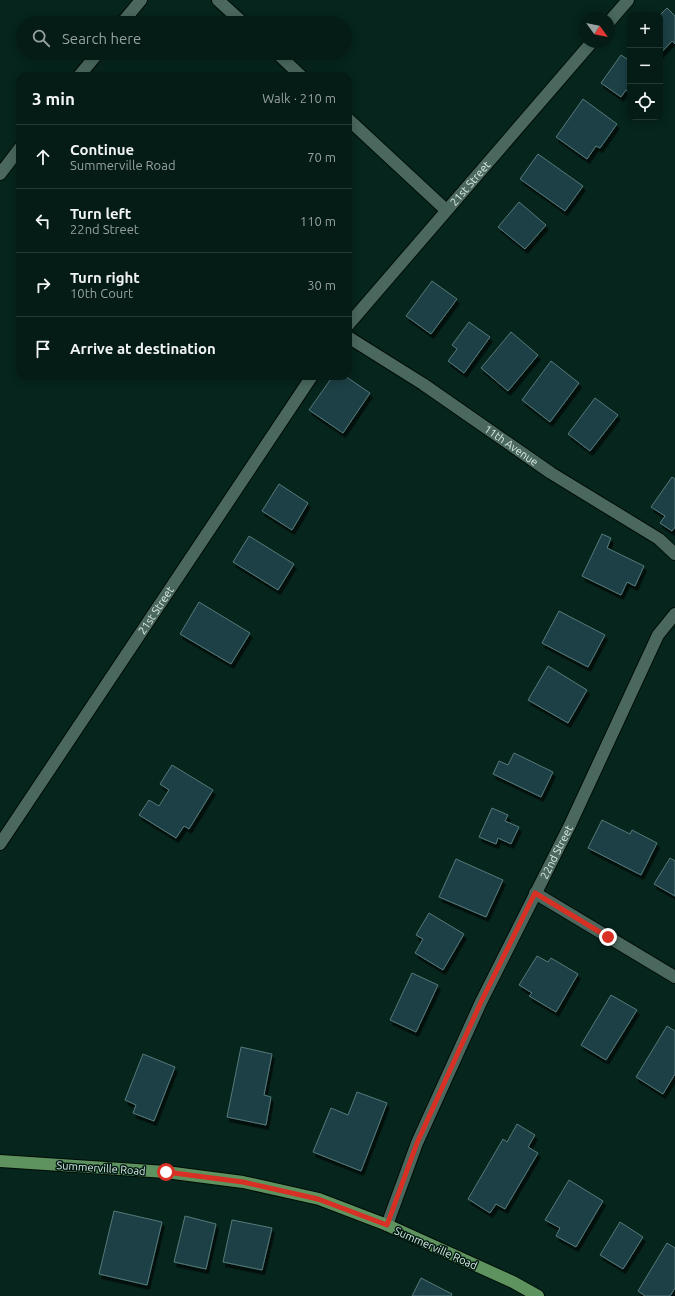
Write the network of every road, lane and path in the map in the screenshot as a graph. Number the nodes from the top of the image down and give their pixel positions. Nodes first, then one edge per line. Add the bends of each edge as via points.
1 (141, 0) edge
2 (218, 0) edge
3 (628, 0) edge
4 (615, 15) edge
5 (128, 16) edge
6 (235, 16) edge
7 (587, 48) edge
8 (92, 60) edge
9 (284, 60) edge
10 (82, 72) edge
11 (297, 72) edge
12 (352, 123) edge
13 (16, 152) edge
14 (1, 168) edge
15 (446, 210) junction
16 (352, 320) edge
17 (352, 340) edge
18 (309, 380) edge
19 (675, 554) edge
20 (675, 614) edge
21 (0, 844) edge
22 (535, 893) junction
23 (675, 977) edge
24 (0, 1161) edge
25 (387, 1225) junction
26 (538, 1296) edge

1 - 5 street
2 - 6 street
3 - 4 street
7 - 15 street, 21st Street
8 - 10 street
9 - 11 street
12 - 15 street
13 - 14 street
15 - 16 street, 21st Street
17 - 19 street, 11th Avenue via 423,384 551,473 659,539
18 - 21 street, 21st Street
20 - 22 street, 22nd Street via 658,635 570,825
22 - 23 street
22 - 25 street, 22nd Street via 481,1002 417,1143
24 - 25 main road, Summerville Road via 166,1172 243,1182 318,1199
25 - 26 main road, Summerville Road via 513,1282

